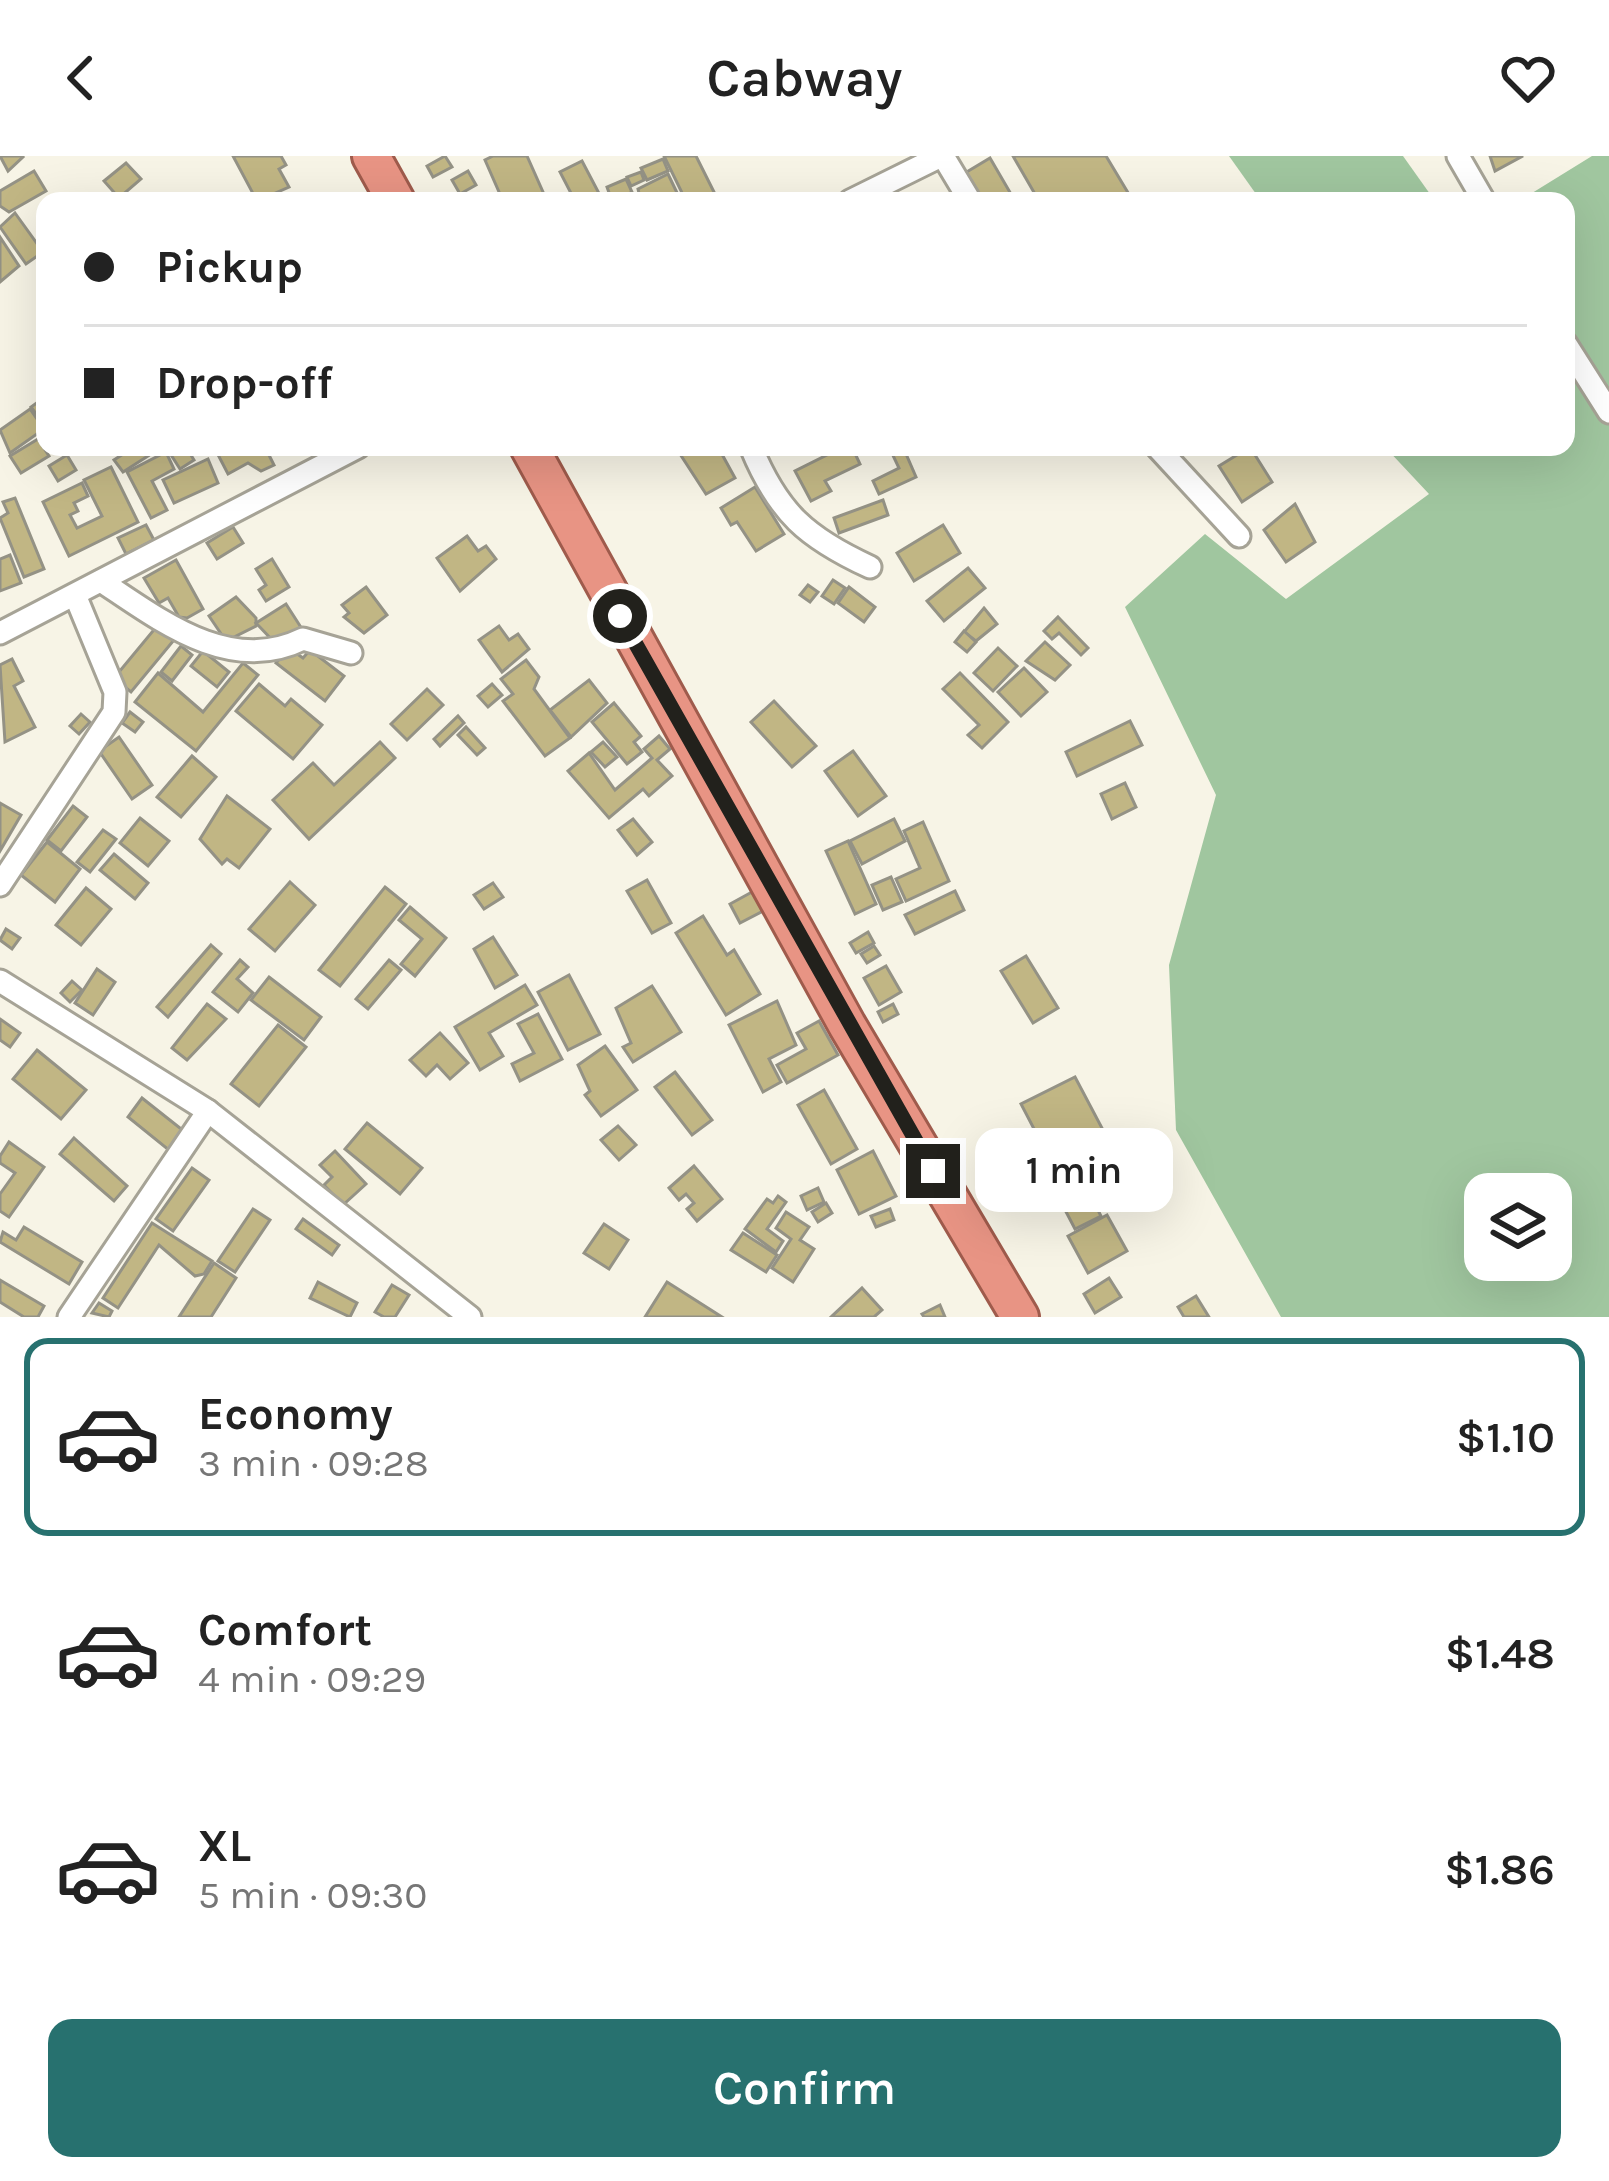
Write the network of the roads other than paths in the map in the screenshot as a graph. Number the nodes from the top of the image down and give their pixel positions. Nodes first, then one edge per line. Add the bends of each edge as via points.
1 (371, 156) edge
2 (942, 156) edge
3 (1458, 156) edge
4 (913, 161) edge
5 (391, 192) edge
6 (864, 192) edge
7 (964, 192) edge
8 (1479, 192) edge
9 (1575, 358) edge
10 (1609, 412) edge
11 (341, 456) edge
12 (535, 456) edge
13 (756, 456) edge
14 (1164, 456) edge
15 (1239, 536) dead end
16 (870, 567) dead end
17 (101, 581) junction
18 (75, 595) junction
19 (0, 633) edge
20 (351, 653) dead end
21 (0, 884) edge
22 (0, 981) edge
23 (208, 1111) junction
24 (69, 1317) edge
25 (470, 1317) edge
26 (1020, 1317) edge

1 - 5 highway
2 - 4 street
2 - 7 street
3 - 8 street
4 - 6 street
9 - 10 street
11 - 17 street
12 - 26 highway via 835,1005
13 - 16 street via 788,515 819,544
14 - 15 street
17 - 18 street
17 - 20 street via 175,629 240,652 275,653 303,639
18 - 19 street
18 - 21 street via 115,692 114,712
22 - 23 street
23 - 24 street
23 - 25 street

